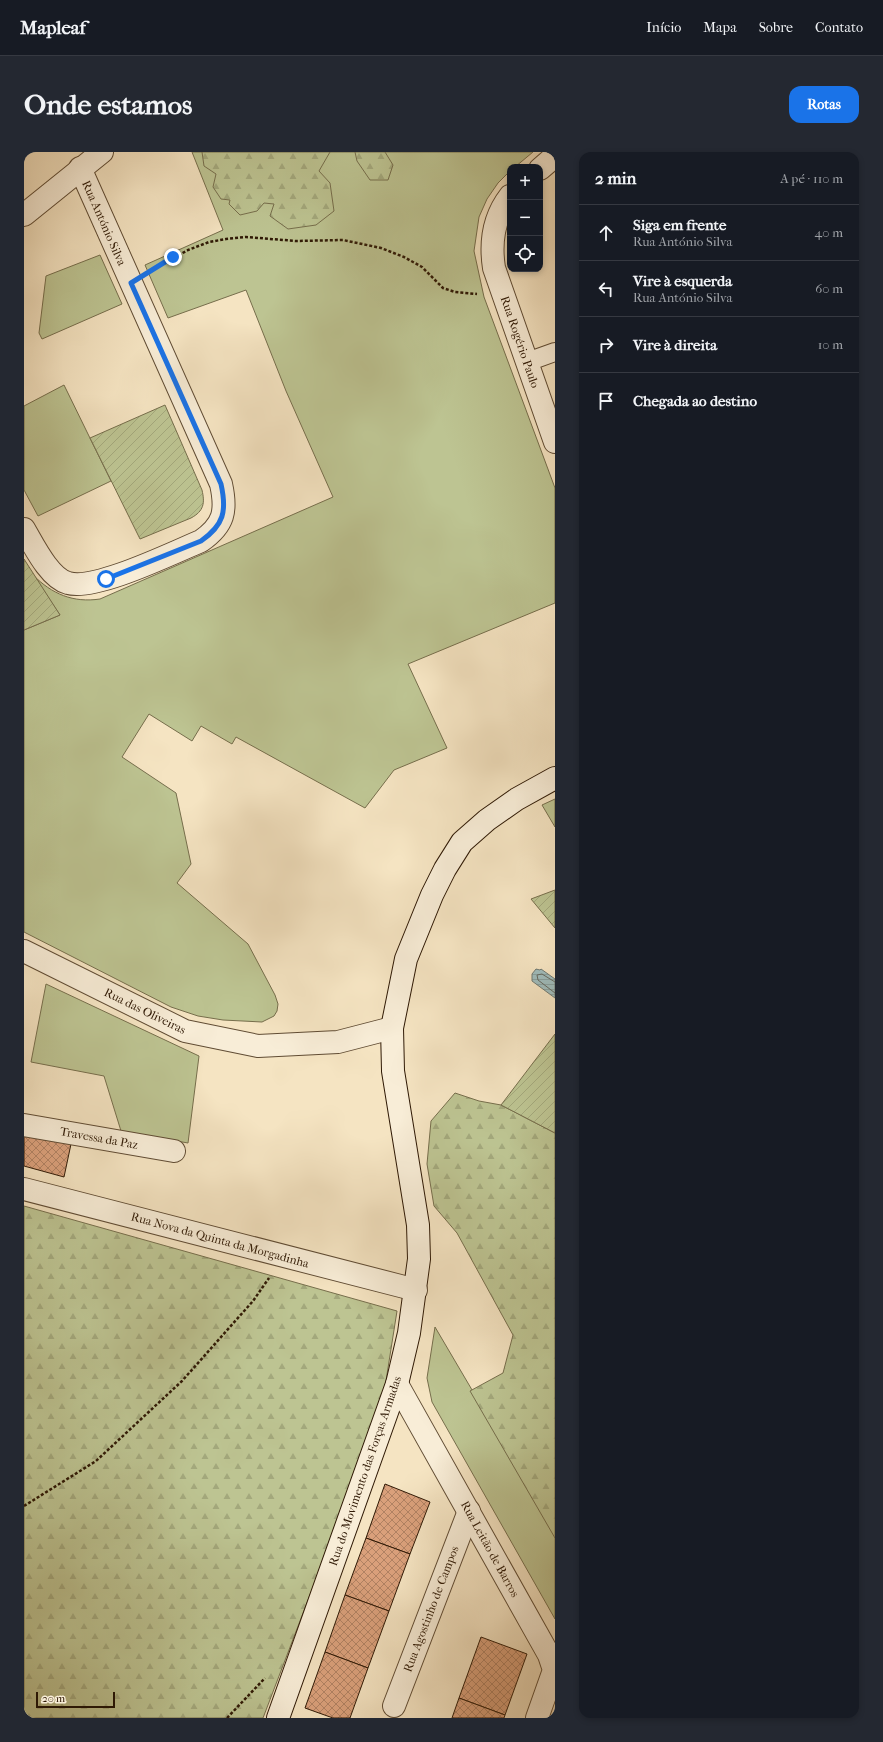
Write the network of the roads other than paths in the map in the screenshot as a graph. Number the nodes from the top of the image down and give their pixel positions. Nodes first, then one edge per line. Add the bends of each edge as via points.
1 (102, 152) edge
2 (555, 156) edge
3 (543, 166) edge
4 (80, 168) junction
5 (508, 200) edge
6 (24, 215) edge
7 (555, 352) edge
8 (527, 362) junction
9 (555, 442) edge
10 (24, 529) edge
11 (555, 778) edge
12 (24, 951) edge
13 (392, 1028) junction
14 (24, 1125) edge
15 (174, 1151) dead end
16 (24, 1189) edge
17 (416, 1290) junction
18 (397, 1384) junction
19 (469, 1511) junction
20 (394, 1706) dead end
21 (278, 1718) edge
22 (537, 1718) edge

1 - 4 street
2 - 3 street
4 - 6 street
4 - 10 street, Rua António Silva via 221,484 225,502 214,532 201,541 106,579 86,584 67,583 51,571
5 - 8 street, Rua Rogério Paulo via 493,233 494,268
7 - 8 street
8 - 9 street, Rua Rogério Paulo
11 - 13 street, Rua do Movimento das Forças Armadas via 516,799 486,820 462,842 445,869 420,921 406,959
12 - 13 street, Rua das Oliveiras via 185,1031 258,1046 338,1042
13 - 17 street, Rua do Movimento das Forças Armadas via 393,1071 418,1224 419,1260
14 - 15 street, Travessa da Paz
16 - 17 street, Rua Nova da Quinta da Morgadinha
17 - 18 street, Rua do Movimento das Forças Armadas
18 - 19 street, Rua Leitão de Barros
18 - 21 street, Rua do Movimento das Forças Armadas
19 - 20 street, Rua Agostinho de Campos
19 - 22 street, Rua Leitão de Barros via 549,1656 554,1670

